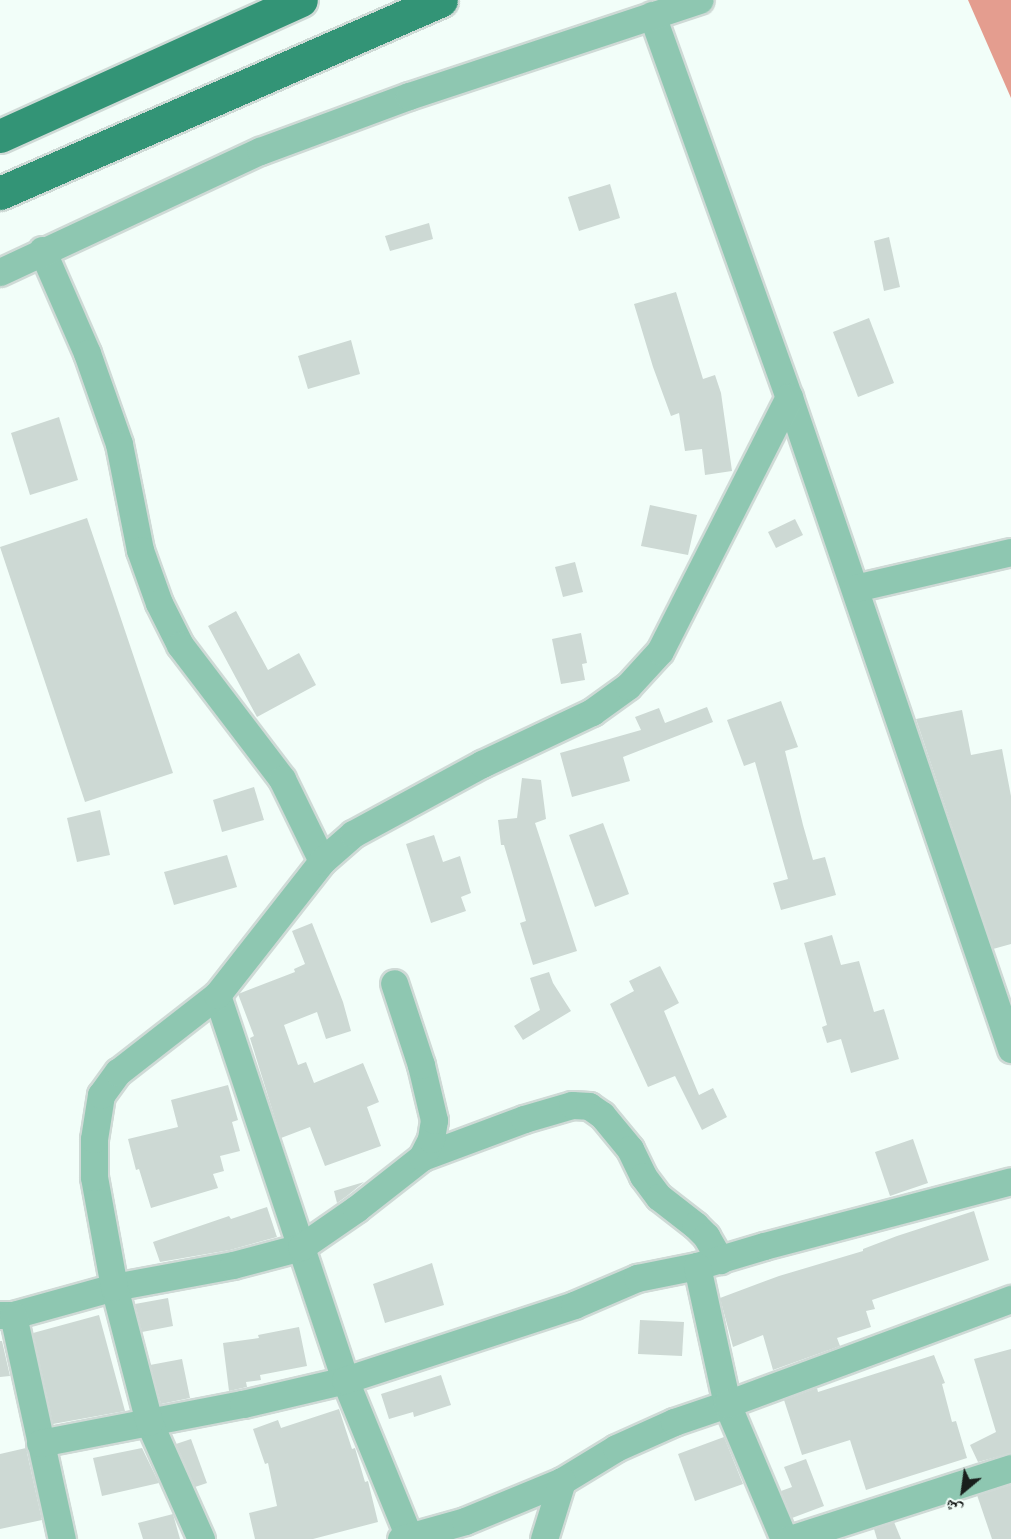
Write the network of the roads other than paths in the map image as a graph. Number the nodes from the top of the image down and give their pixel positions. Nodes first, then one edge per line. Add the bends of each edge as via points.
1 (301, 0) edge
2 (441, 0) edge
3 (700, 0) edge
4 (652, 15) junction
5 (0, 136) edge
6 (0, 193) edge
7 (42, 250) junction
8 (0, 272) edge
9 (789, 397) junction
10 (1011, 552) edge
11 (855, 588) junction
12 (322, 861) junction
13 (394, 983) dead end
14 (217, 995) junction
15 (1011, 1049) edge
16 (422, 1157) junction
17 (1011, 1181) edge
18 (301, 1247) junction
19 (709, 1263) junction
20 (114, 1287) junction
21 (1011, 1299) edge
22 (7, 1315) edge
23 (345, 1380) junction
24 (728, 1404) junction
25 (149, 1422) junction
26 (40, 1443) junction
27 (1011, 1468) edge
28 (562, 1480) junction
29 (405, 1538) edge
30 (62, 1539) edge
31 (201, 1539) edge
32 (544, 1539) edge
33 (784, 1539) edge
34 (790, 1539) edge

1 - 5 main road
2 - 6 main road
3 - 4 street
4 - 7 street via 409,96 260,152
4 - 9 street
7 - 8 street
7 - 12 street via 87,353 119,444 140,550 159,603 180,645 282,779
9 - 11 street
9 - 12 street via 660,651 628,686 592,712 382,816
10 - 11 street
11 - 15 street
12 - 14 street
13 - 16 street via 434,1120 431,1139
14 - 18 street
14 - 20 street via 118,1072 102,1095 94,1139 94,1177
16 - 18 street
16 - 19 street via 524,1119 572,1105 589,1106 602,1115 630,1149 658,1197 706,1236
17 - 19 street
18 - 20 street via 233,1265
18 - 23 street
19 - 23 street via 637,1278 574,1305
19 - 24 street
20 - 22 street
20 - 25 street
21 - 24 street
22 - 26 street
23 - 25 street
23 - 29 street
24 - 28 street via 616,1448
24 - 33 street
25 - 26 street
25 - 31 street
26 - 30 street
27 - 34 street
28 - 29 street via 465,1521
28 - 32 street

